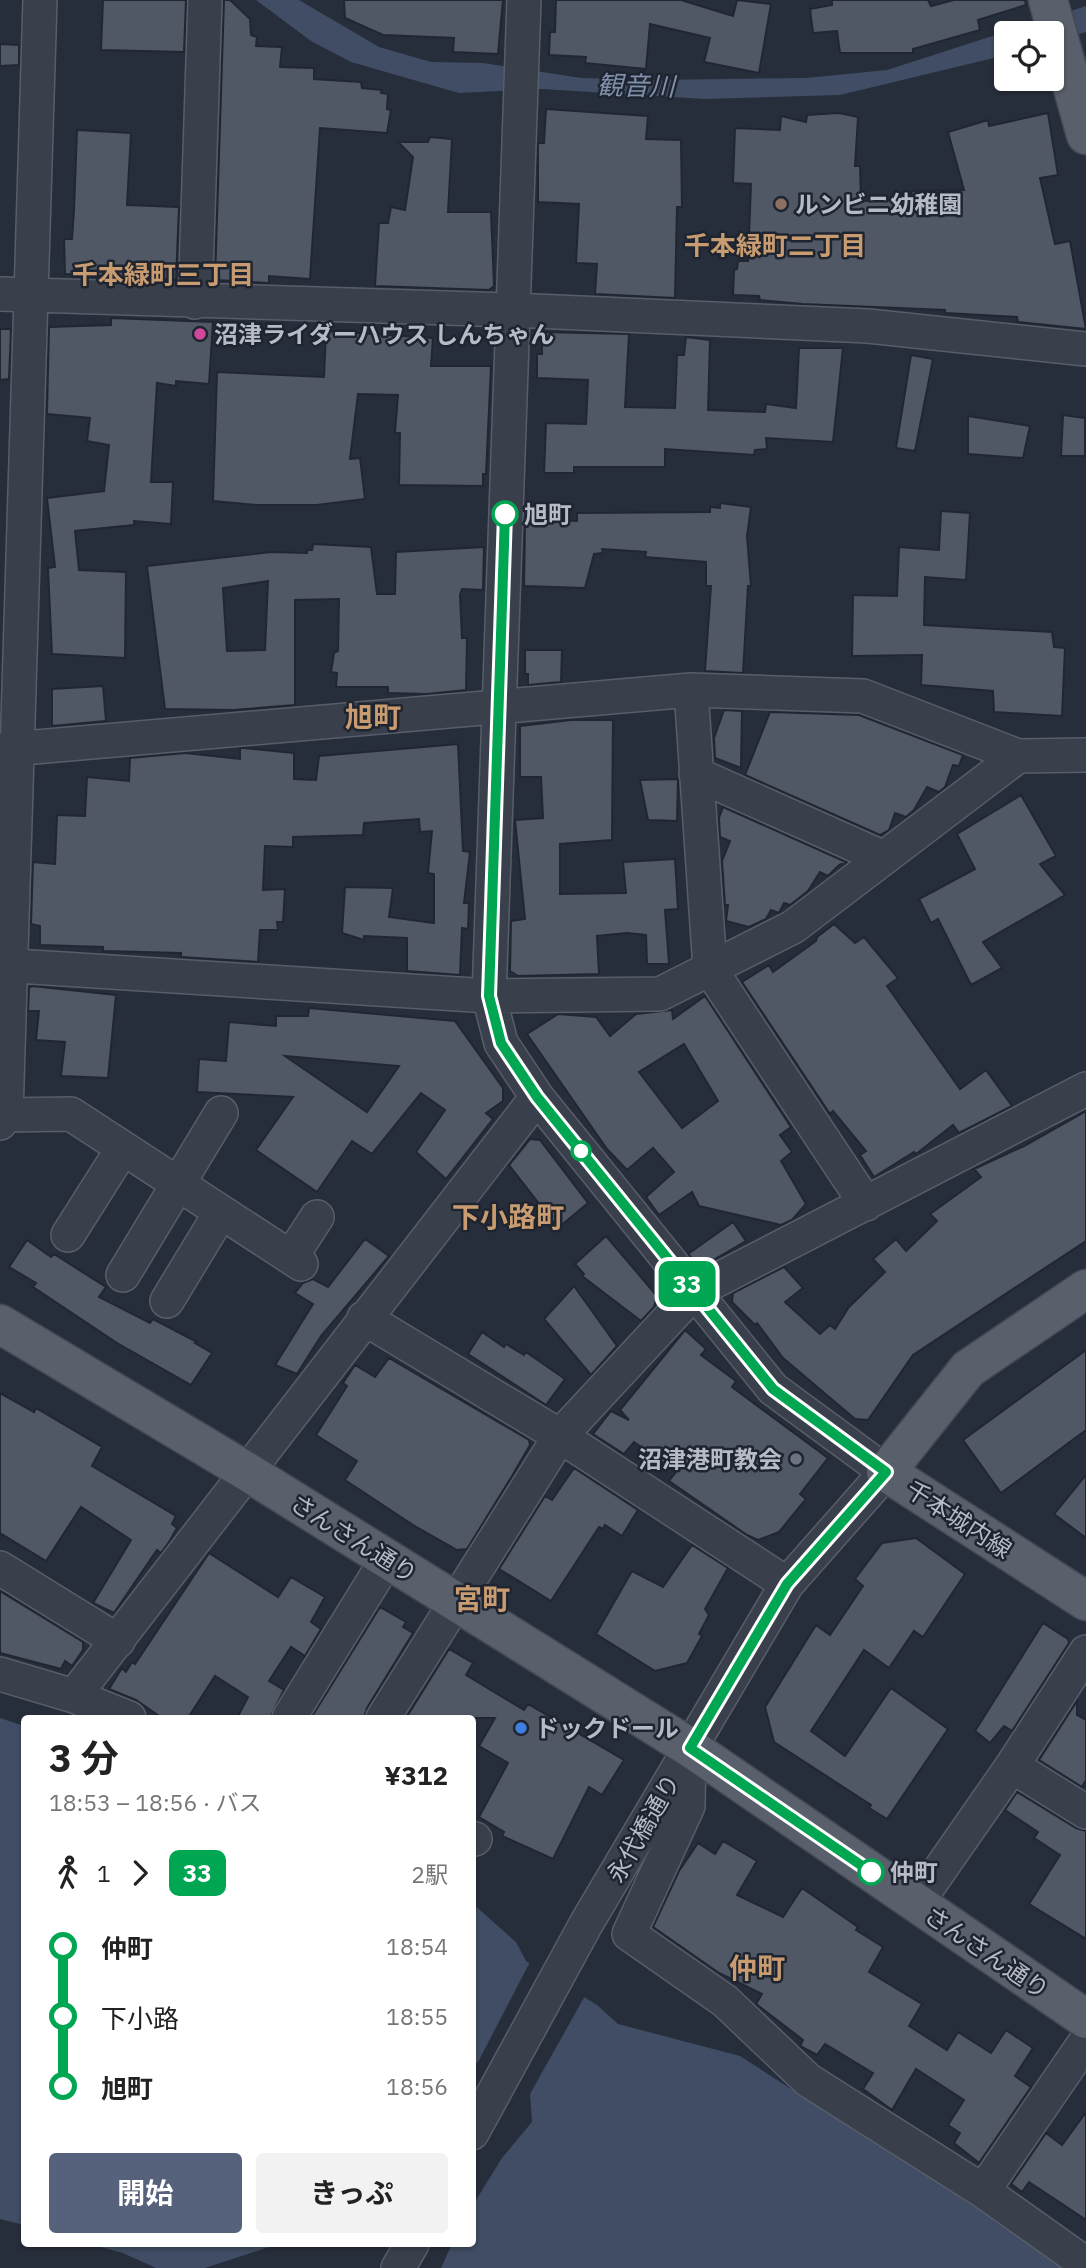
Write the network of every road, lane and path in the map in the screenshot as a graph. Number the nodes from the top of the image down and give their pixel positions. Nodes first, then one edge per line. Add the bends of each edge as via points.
1 (40, 0) edge
2 (205, 0) edge
3 (524, 0) edge
4 (1064, 42) edge
5 (1086, 135) edge
6 (16, 295) edge
7 (195, 302) junction
8 (513, 310) junction
9 (1086, 349) edge
10 (691, 691) junction
11 (499, 706) junction
12 (8, 750) edge
13 (1086, 755) edge
14 (1018, 756) junction
15 (696, 774) junction
16 (884, 858) junction
17 (5, 965) edge
18 (710, 969) junction
19 (489, 996) junction
20 (1086, 1089) edge
21 (537, 1097) junction
22 (221, 1113) dead end
23 (3, 1119) edge
24 (123, 1148) junction
25 (178, 1184) junction
26 (866, 1203) junction
27 (221, 1212) junction
28 (317, 1217) dead end
29 (68, 1235) dead end
30 (123, 1275) dead end
31 (1086, 1289) edge
32 (694, 1292) junction
33 (167, 1301) dead end
34 (365, 1318) junction
35 (0, 1324) edge
36 (560, 1436) junction
37 (246, 1471) junction
38 (886, 1472) junction
39 (387, 1559) junction
40 (0, 1568) edge
41 (787, 1584) junction
42 (455, 1601) junction
43 (1086, 1601) edge
44 (118, 1641) junction
45 (1086, 1652) edge
46 (0, 1674) edge
47 (74, 1696) junction
48 (122, 1715) edge
49 (291, 1715) edge
50 (385, 1715) edge
51 (690, 1748) junction
52 (1012, 1766) junction
53 (1086, 1812) edge
54 (916, 1904) junction
55 (1086, 2019) edge
56 (1086, 2041) edge
57 (476, 2126) edge
58 (983, 2191) junction
59 (410, 2247) edge
60 (1086, 2264) edge
61 (398, 2268) edge

1 - 6 street
2 - 7 street
3 - 8 street
4 - 5 main road
6 - 7 street
6 - 12 street
7 - 8 street
8 - 9 street via 868,326
8 - 11 street
10 - 11 street
10 - 14 street via 863,696
10 - 15 street
11 - 12 street
11 - 19 street
12 - 17 street
13 - 14 street
14 - 16 street
15 - 16 street
15 - 18 street
16 - 18 street via 793,927
17 - 19 street
17 - 23 street
18 - 19 street via 660,994
18 - 26 street
19 - 21 street via 501,1043
20 - 26 street
21 - 32 street
21 - 34 street
22 - 25 street
23 - 24 street via 71,1114
24 - 25 street
24 - 29 street
25 - 27 street
25 - 30 street
26 - 32 street
27 - 28 street via 296,1261
27 - 33 street
31 - 38 main road, 千本城内線 via 968,1369
32 - 36 street
32 - 38 street via 773,1389
34 - 36 street
34 - 37 street
35 - 37 main road, さんさん通り
36 - 41 street
36 - 42 street
37 - 39 main road, さんさん通り
37 - 44 street
38 - 41 street, 永代橋通り
38 - 43 main road, 千本城内線
39 - 42 main road, さんさん通り
39 - 49 street
40 - 44 street
41 - 51 street, 永代橋通り
42 - 50 street
42 - 51 main road, さんさん通り
44 - 47 street
45 - 52 street
46 - 47 street
47 - 48 street
51 - 54 main road, さんさん通り
51 - 57 street, 永代橋通り via 586,1924
51 - 58 street via 688,1806 629,1934 724,2001 808,2080
52 - 53 street
52 - 54 street
54 - 55 main road, さんさん通り
56 - 58 street
58 - 60 street
59 - 61 street

